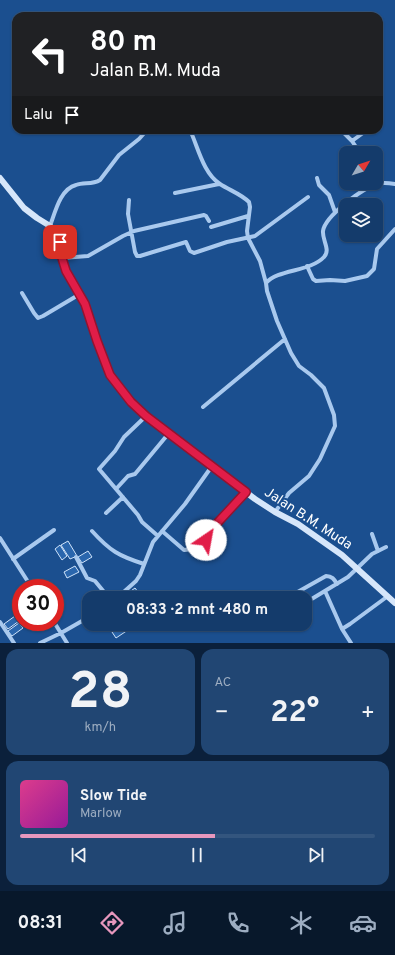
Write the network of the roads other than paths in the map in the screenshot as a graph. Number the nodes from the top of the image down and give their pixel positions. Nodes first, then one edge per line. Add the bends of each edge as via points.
1 (143, 134) edge
2 (192, 134) edge
3 (345, 134) edge
4 (362, 134) edge
5 (352, 141) junction
6 (355, 146) edge
7 (0, 178) edge
8 (317, 178) dead end
9 (383, 183) edge
10 (219, 184) junction
11 (395, 184) edge
12 (366, 190) edge
13 (175, 193) dead end
14 (308, 198) dead end
15 (129, 200) dead end
16 (335, 212) junction
17 (248, 216) junction
18 (209, 220) dead end
19 (50, 226) junction
20 (211, 227) dead end
21 (395, 229) edge
22 (132, 232) junction
23 (248, 238) junction
24 (62, 258) junction
25 (307, 266) junction
26 (266, 283) junction
27 (22, 293) dead end
28 (80, 294) junction
29 (285, 339) junction
30 (203, 407) dead end
31 (146, 416) junction
32 (169, 433) junction
33 (212, 466) junction
34 (116, 489) junction
35 (246, 492) junction
36 (123, 497) junction
37 (275, 512) junction
38 (106, 513) dead end
39 (54, 530) dead end
40 (92, 531) dead end
41 (162, 531) junction
42 (372, 534) dead end
43 (158, 536) junction
44 (0, 538) edge
45 (5, 546) junction
46 (386, 547) dead end
47 (0, 550) edge
48 (378, 551) junction
49 (76, 557) dead end
50 (13, 560) junction
51 (144, 564) junction
52 (358, 569) junction
53 (26, 579) edge
54 (337, 584) junction
55 (104, 591) edge
56 (125, 591) edge
57 (299, 591) edge
58 (325, 591) junction
59 (312, 599) edge
60 (392, 599) edge
61 (82, 621) edge
62 (0, 622) edge
63 (342, 628) junction
64 (61, 633) junction
65 (14, 643) edge
66 (40, 643) edge
67 (67, 643) edge
68 (351, 643) edge

1 - 19 street via 119,154 100,180 68,189 62,196
2 - 10 street via 207,171
3 - 5 street
4 - 5 street
5 - 6 street
7 - 19 street, Jalan B.M. Muda via 24,208
8 - 16 street via 319,185 329,195
9 - 11 street
10 - 13 street
10 - 17 street via 249,202
12 - 16 street
14 - 23 street via 255,236
15 - 22 street via 128,214
16 - 25 street via 323,231 326,256
17 - 20 street
17 - 23 street
18 - 22 street via 204,215
19 - 24 street, Jalan B.M. Muda via 58,236
21 - 25 street via 377,249 374,269 366,276 345,281 316,281
22 - 23 street via 137,256 186,242 190,251 194,253
22 - 24 street via 88,256
23 - 26 street via 260,261
24 - 28 street, Jalan B.M. Muda via 66,271
25 - 26 street via 276,276
26 - 29 street
27 - 28 street via 38,318
28 - 31 street, Jalan B.M. Muda via 110,375 131,402
29 - 30 street
29 - 37 street via 299,366 324,388 334,415 335,426 309,476 289,493
31 - 32 street, Jalan B.M. Muda
31 - 34 street via 124,437 99,468
32 - 33 street, Jalan B.M. Muda
32 - 34 street via 135,474 128,476
33 - 35 street, Jalan B.M. Muda
33 - 41 street
34 - 36 street
35 - 37 street, Jalan B.M. Muda
35 - 41 street via 205,537 205,548 184,550
36 - 38 street
36 - 43 street via 142,522
37 - 52 street, Jalan B.M. Muda via 324,541
39 - 50 street
40 - 51 street via 113,552
41 - 43 street
42 - 48 street
43 - 51 street via 150,547
44 - 45 street
45 - 47 street
45 - 50 street
46 - 48 street
48 - 52 street
49 - 55 street via 87,578 95,580
50 - 53 street
51 - 56 street via 136,581
52 - 54 street
52 - 60 street, Jalan B.M. Muda
54 - 57 street via 333,578 326,576
54 - 58 street
58 - 59 street
58 - 63 street
60 - 63 street
61 - 64 street
62 - 65 street
63 - 68 street
64 - 66 street
64 - 67 street

